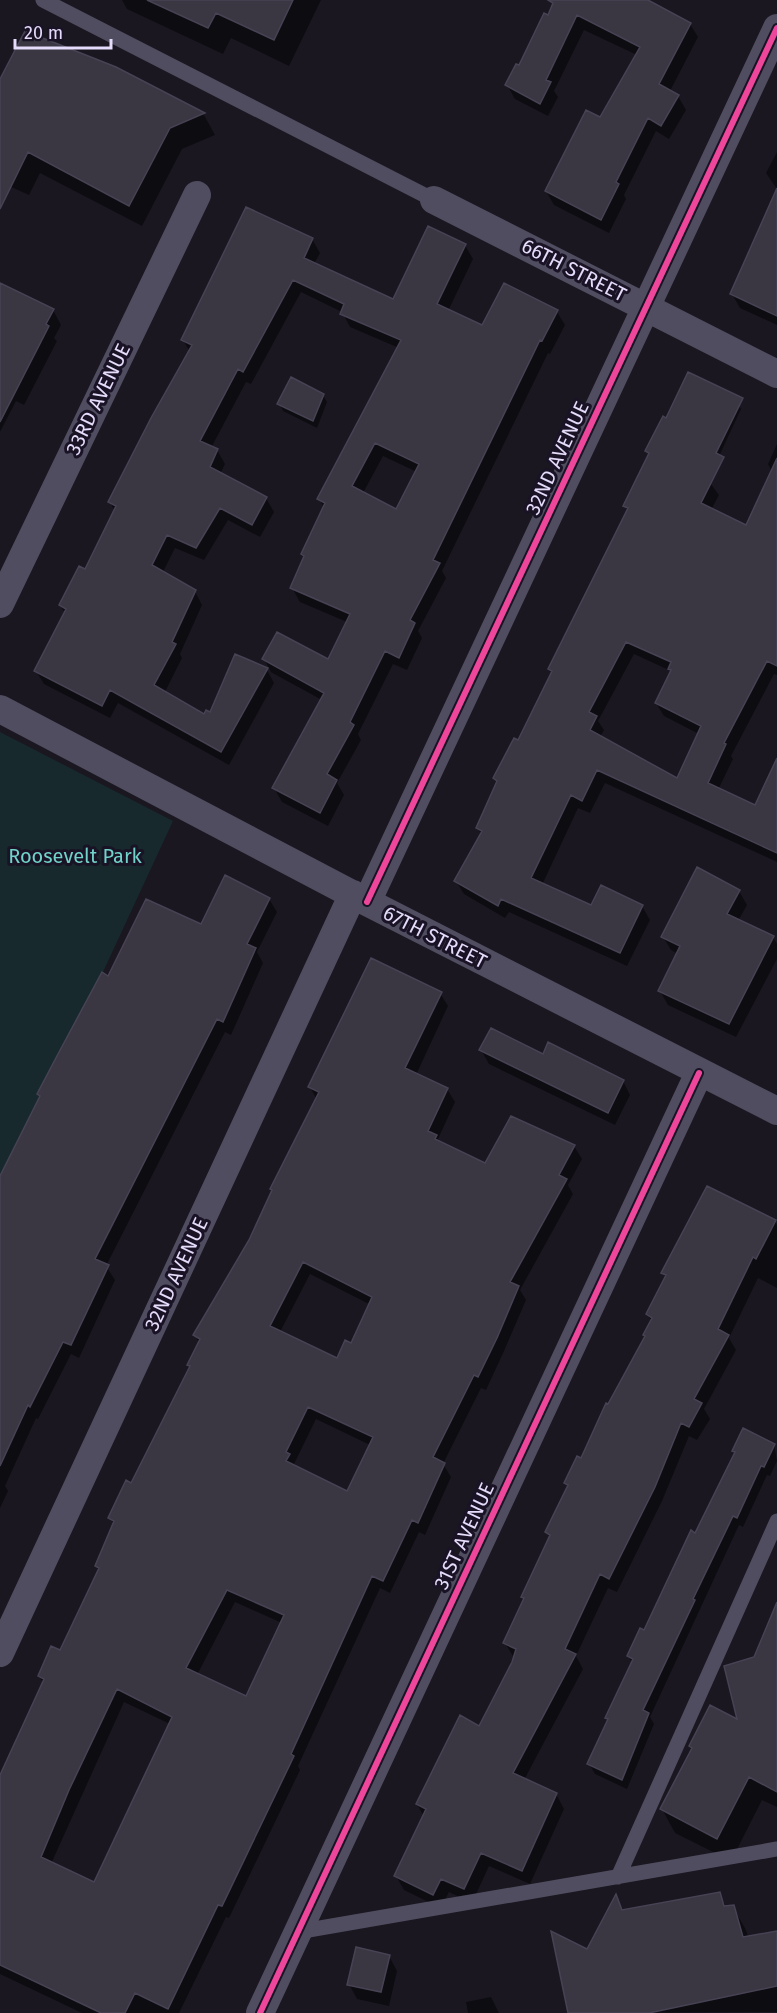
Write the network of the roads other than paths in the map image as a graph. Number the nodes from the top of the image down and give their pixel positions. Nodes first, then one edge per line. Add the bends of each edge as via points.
1 (43, 0) edge
2 (777, 28) edge
3 (197, 195) dead end
4 (434, 200) joint
5 (646, 306) junction
6 (777, 374) edge
7 (0, 604) edge
8 (0, 709) edge
9 (360, 898) junction
10 (699, 1073) junction
11 (776, 1109) edge
12 (777, 1521) edge
13 (0, 1653) edge
14 (777, 1850) edge
15 (618, 1877) junction
16 (297, 1932) junction
17 (260, 2013) edge

1 - 4 lane
2 - 5 street, 32ND AVENUE
3 - 7 street, 33RD AVENUE
4 - 5 street, 66TH STREET
5 - 6 street, 66TH STREET
5 - 9 street, 32ND AVENUE
8 - 9 street, 67TH STREET
9 - 10 street, 67TH STREET
9 - 13 street, 32ND AVENUE
10 - 11 street, 67TH STREET
10 - 16 street, 31ST AVENUE
12 - 15 lane
14 - 15 lane
15 - 16 lane
16 - 17 street, 31ST AVENUE

